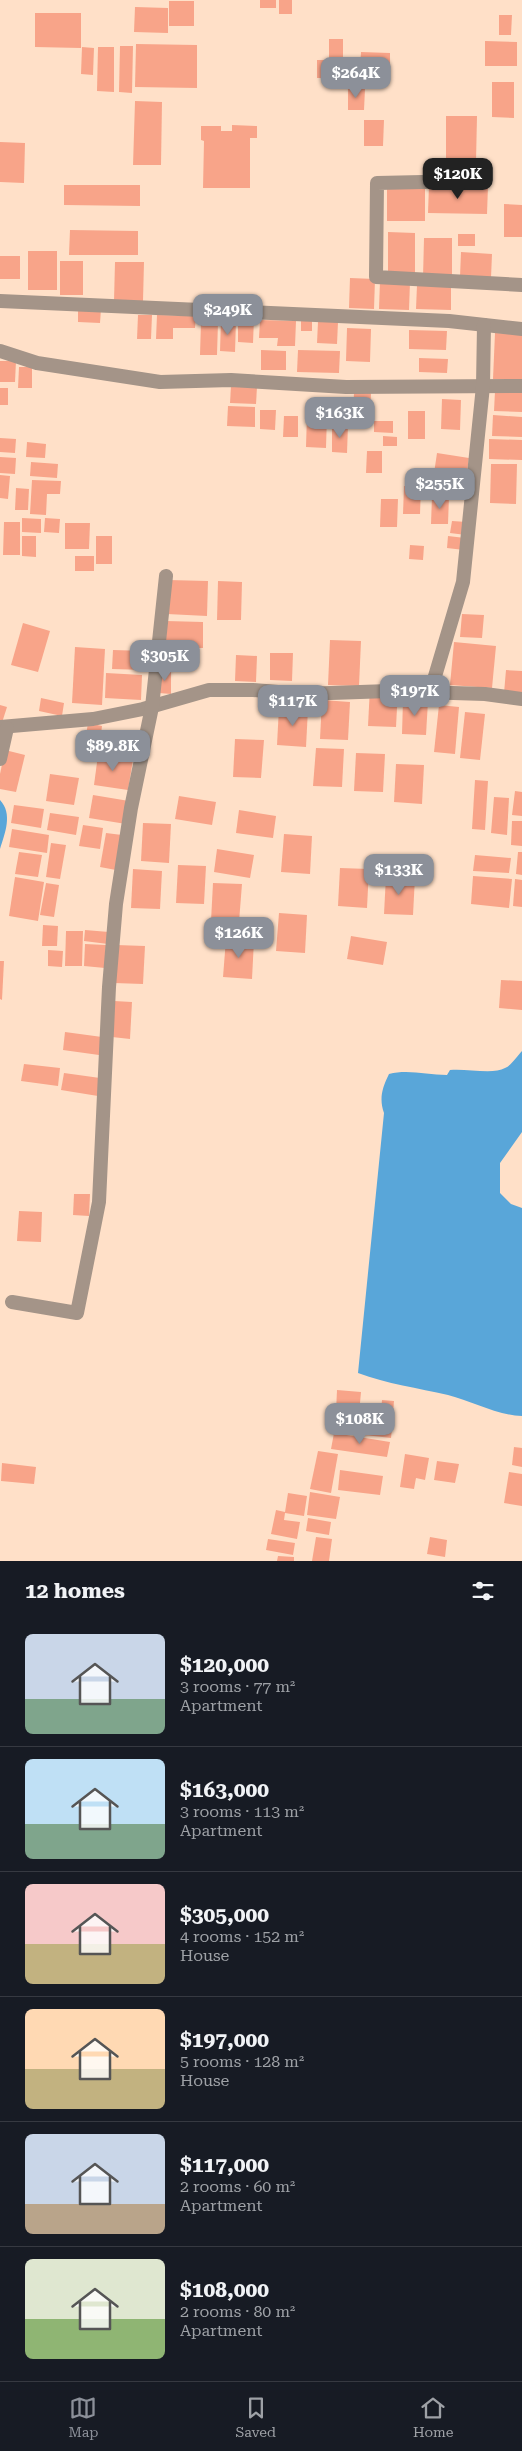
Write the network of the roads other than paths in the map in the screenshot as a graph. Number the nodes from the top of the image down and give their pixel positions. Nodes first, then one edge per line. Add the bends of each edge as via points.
1 (468, 181) dead end
2 (522, 285) edge
3 (0, 301) edge
4 (484, 325) junction
5 (522, 329) edge
6 (0, 351) edge
7 (483, 386) junction
8 (522, 386) edge
9 (166, 576) dead end
10 (430, 692) junction
11 (522, 699) edge
12 (152, 707) junction
13 (3, 728) edge
14 (0, 759) edge
15 (12, 1302) dead end

1 - 2 street via 377,183 376,277
3 - 4 street
4 - 5 street
4 - 7 street
6 - 7 street via 37,363 160,382 230,380 346,387
7 - 8 street
7 - 10 street via 463,582
9 - 12 street
10 - 11 street
10 - 12 street via 302,694 210,690
12 - 13 street via 93,719
12 - 15 street via 131,808 116,904 99,1202 77,1313
13 - 14 street

